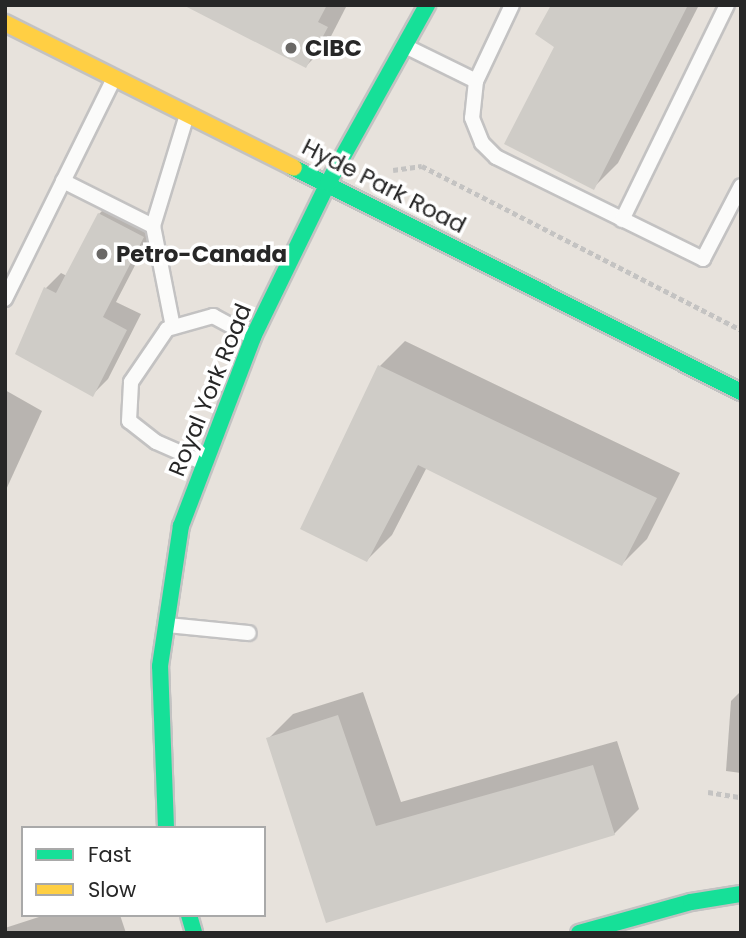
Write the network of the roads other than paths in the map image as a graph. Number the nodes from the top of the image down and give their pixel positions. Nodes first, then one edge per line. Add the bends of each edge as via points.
1 (427, 5) edge
2 (513, 5) edge
3 (727, 5) edge
4 (5, 23) edge
5 (405, 46) junction
6 (114, 77) junction
7 (476, 81) junction
8 (188, 113) junction
9 (63, 181) junction
10 (328, 183) junction
11 (741, 186) edge
12 (622, 220) junction
13 (153, 226) junction
14 (5, 299) edge
15 (173, 327) junction
16 (253, 337) junction
17 (741, 392) edge
18 (205, 464) junction
19 (166, 625) junction
20 (249, 633) dead end
21 (166, 826) edge
22 (741, 894) edge
23 (579, 933) edge

1 - 5 street, Royal York Road
2 - 7 lane
3 - 12 lane
4 - 6 street, Hyde Park Road
5 - 7 lane
5 - 10 street, Royal York Road
6 - 8 street, Hyde Park Road
6 - 9 lane
7 - 12 lane via 472,118 482,143 496,157
8 - 10 street, Hyde Park Road
8 - 13 lane
9 - 13 lane
9 - 14 lane
10 - 16 street, Royal York Road
10 - 17 street, Hyde Park Road
11 - 12 lane via 703,259
13 - 15 lane
15 - 16 lane via 213,316
15 - 18 lane via 167,329 131,382 130,421 156,442
16 - 18 street, Royal York Road
18 - 19 street, Royal York Road via 181,526
19 - 20 lane
19 - 21 street, Royal York Road via 160,666
22 - 23 street via 691,902

